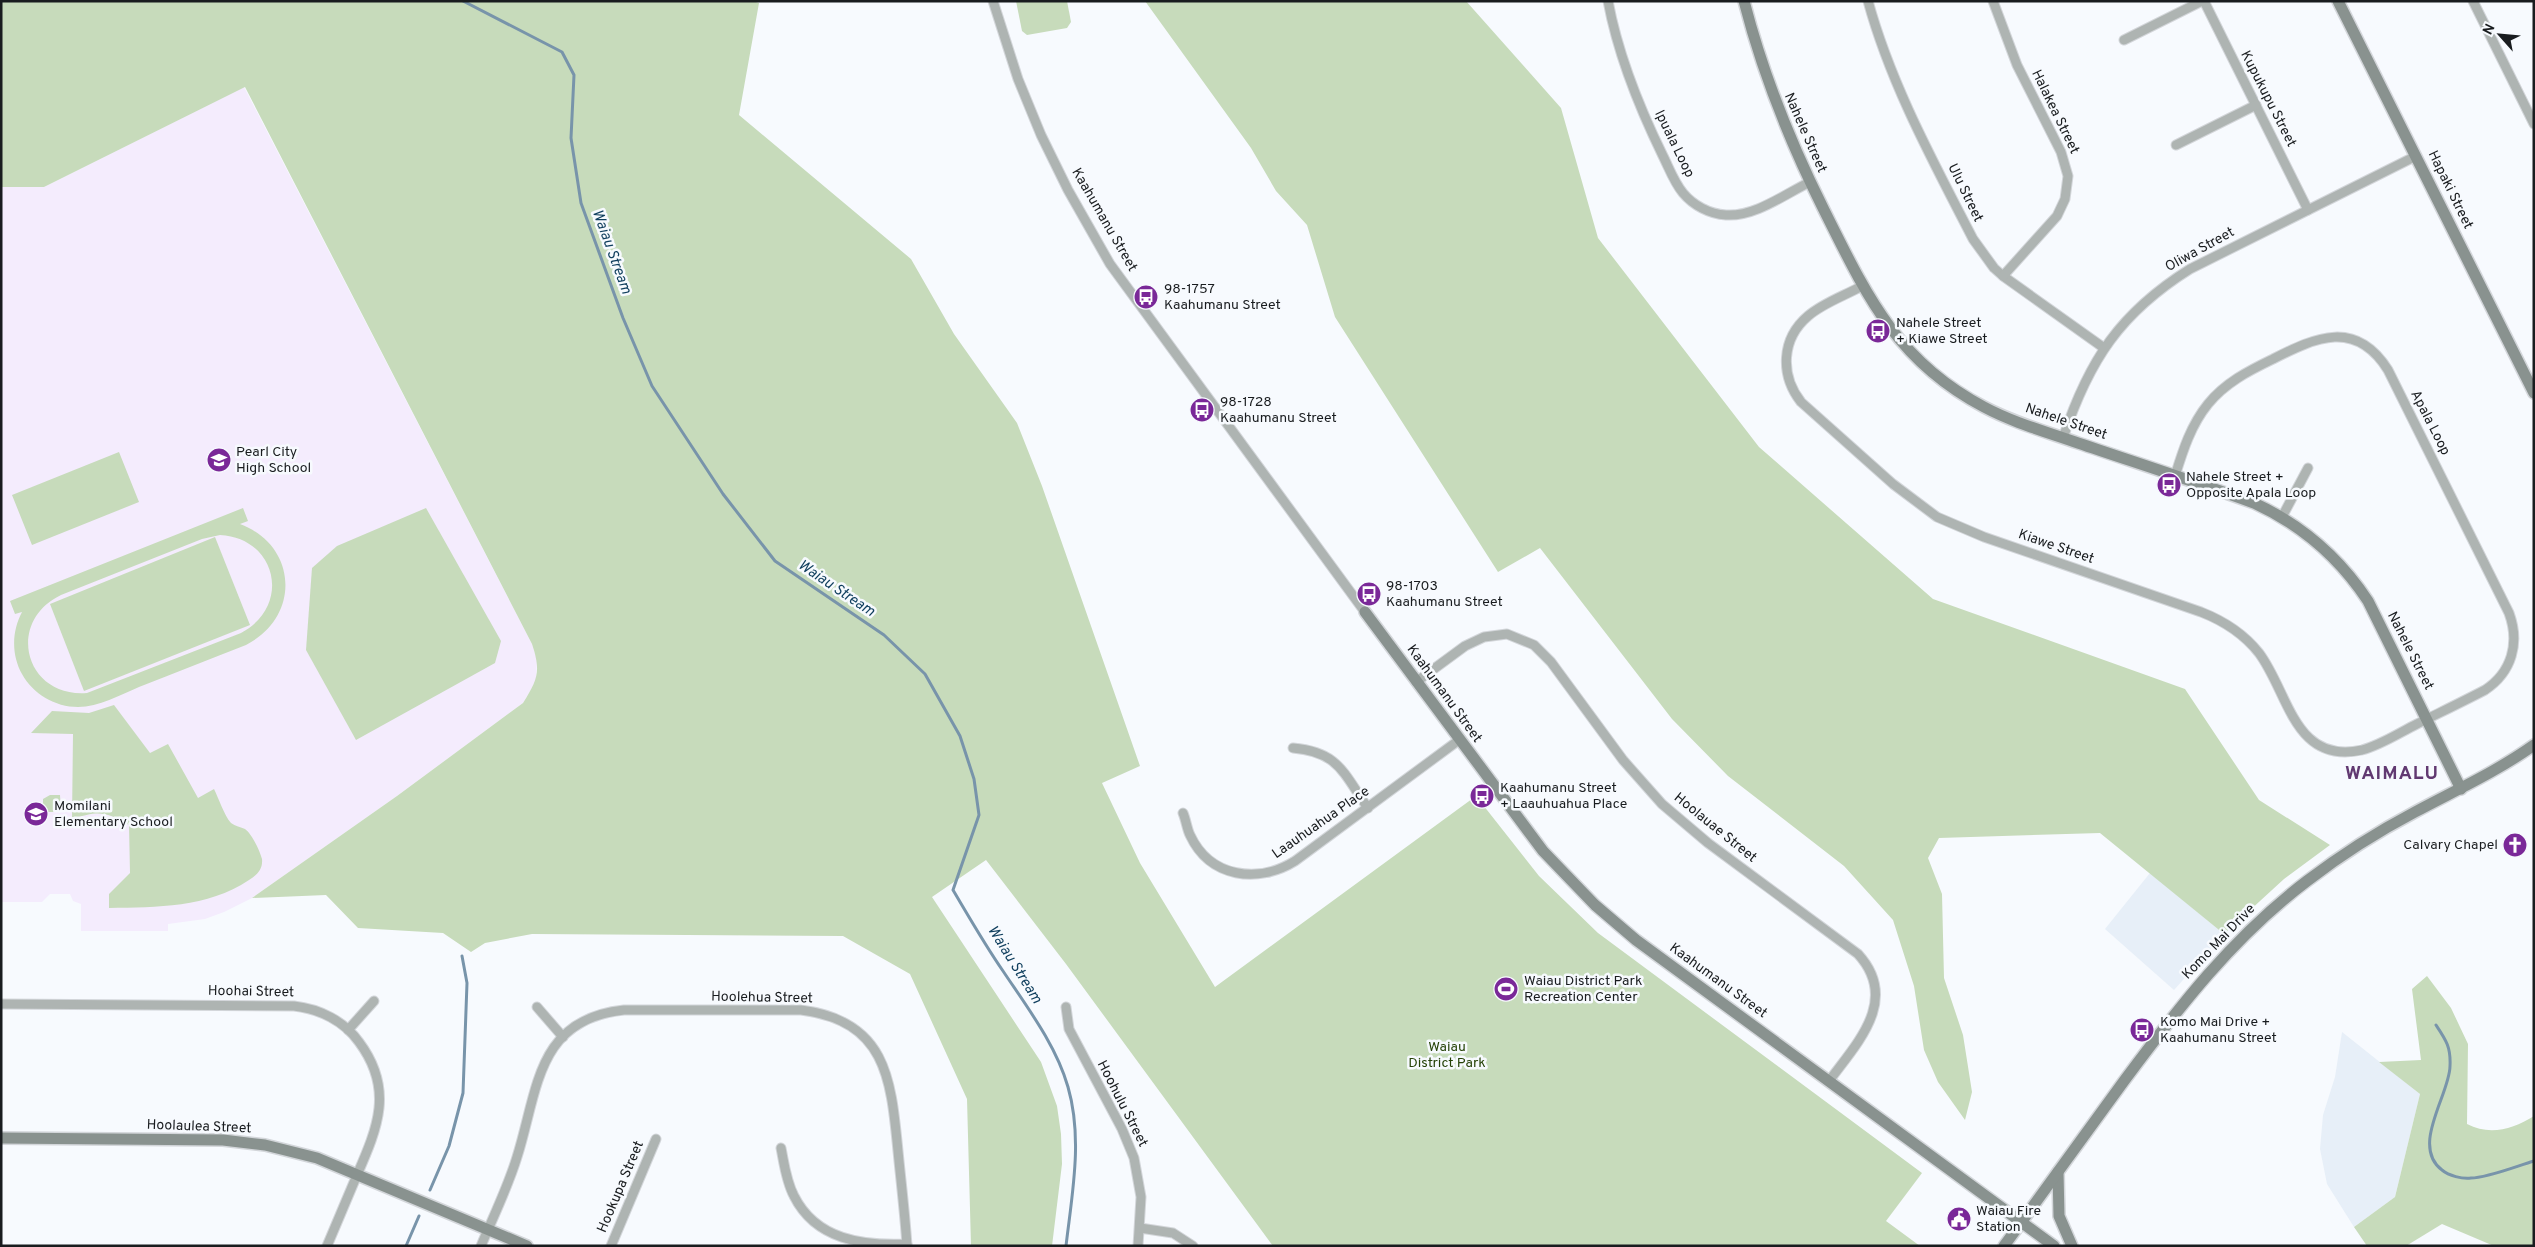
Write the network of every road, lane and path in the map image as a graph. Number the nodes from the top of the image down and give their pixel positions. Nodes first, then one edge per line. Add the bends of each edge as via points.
1 (993, 1) edge
2 (1608, 1) edge
3 (1744, 1) edge
4 (1868, 1) edge
5 (1993, 1) edge
6 (2203, 1) edge
7 (2338, 1) edge
8 (2473, 1) edge
9 (2124, 40) dead end
10 (2256, 105) junction
11 (2534, 124) edge
12 (2176, 145) dead end
13 (2416, 156) junction
14 (1810, 182) junction
15 (2308, 210) junction
16 (2003, 276) junction
17 (1862, 286) junction
18 (2104, 348) junction
19 (2534, 393) edge
20 (2063, 438) junction
21 (2308, 468) dead end
22 (2175, 476) junction
23 (2282, 517) junction
24 (1365, 612) joint
25 (1416, 682) junction
26 (2428, 719) junction
27 (1459, 740) junction
28 (2534, 745) edge
29 (1293, 748) dead end
30 (2461, 789) junction
31 (1368, 808) junction
32 (1183, 813) dead end
33 (374, 1001) dead end
34 (1, 1004) edge
35 (1066, 1007) dead end
36 (537, 1008) dead end
37 (348, 1030) junction
38 (563, 1037) junction
39 (1829, 1081) junction
40 (1, 1138) edge
41 (656, 1138) dead end
42 (781, 1148) dead end
43 (2058, 1172) junction
44 (357, 1175) junction
45 (2021, 1222) junction
46 (1140, 1228) junction
47 (488, 1229) junction
48 (907, 1245) edge
49 (327, 1246) edge
50 (481, 1246) edge
51 (527, 1246) edge
52 (611, 1246) edge
53 (1138, 1246) edge
54 (1193, 1246) edge
55 (2004, 1246) edge
56 (2054, 1246) edge
57 (2072, 1246) edge

1 - 24 street, Kaahumanu Street via 1035,120 1093,235 1128,290
2 - 14 street, Ipuala Loop via 1626,70 1642,111 1678,185 1690,200 1716,214 1743,214
3 - 14 street, Nahele Street via 1776,108
4 - 16 street, Ulu Street via 1880,41 1910,112 1973,239
5 - 16 street, Halakea Street via 2017,65 2061,152 2068,176 2065,199 2057,216
6 - 9 street
6 - 10 street, Kupukupu Street
7 - 13 street, Hapaki Street
8 - 11 street
10 - 12 street
10 - 15 street, Kupukupu Street
13 - 15 street, Oliwa Street
13 - 19 street, Hapaki Street
14 - 17 street, Nahele Street
15 - 18 street, Oliwa Street via 2174,279 2130,316
16 - 18 street, Ulu Street
17 - 20 street, Nahele Street via 1896,336 1940,378 1985,408
17 - 26 street, Kiawe Street via 1815,311 1802,322 1788,345 1787,373 1801,402 1910,499 1968,531 2223,622 2241,634 2259,654 2308,738 2328,750 2363,750
18 - 20 street, Oliwa Street via 2085,379
20 - 22 street, Nahele Street
21 - 23 street
22 - 23 street, Nahele Street via 2254,503
22 - 26 street, Apala Loop via 2188,438 2202,412 2221,390 2246,372 2322,337 2351,339 2376,353 2401,396 2509,613 2515,632 2512,658 2492,685
23 - 26 street, Nahele Street via 2328,552 2359,587
24 - 25 street, Kaahumanu Street
25 - 27 street, Kaahumanu Street
25 - 39 street, Hoolauae Street via 1465,646 1484,637 1507,634 1534,645 1551,662 1623,760 1662,804 1708,843 1858,954 1868,966 1875,984 1875,1008 1866,1030
26 - 30 street, Nahele Street
27 - 31 street, Laauhuahua Place
27 - 39 street, Kaahumanu Street via 1543,851 1595,905 1636,940
28 - 30 street, Komo Mai Drive via 2506,766
29 - 31 street via 1318,752 1331,759
30 - 43 street, Komo Mai Drive via 2346,852 2293,892 2239,940 2178,1009
31 - 32 street, Laauhuahua Place via 1284,868 1253,876 1232,873 1211,861 1190,836
33 - 37 street
34 - 37 street, Hoohai Street via 294,1006 322,1013
35 - 46 street, Hoohulu Street via 1069,1029 1134,1158 1141,1197
36 - 38 street
37 - 44 street, Hoohai Street via 367,1052 380,1094 376,1130
38 - 47 street, Hoolehua Street via 542,1067 516,1160
38 - 48 street, Hoolehua Street via 586,1020 624,1010 801,1010 823,1014 847,1024 874,1048 890,1080
39 - 45 street, Kaahumanu Street
40 - 44 street, Hoolaulea Street via 244,1142 303,1154
41 - 52 street, Hookupa Street
42 - 48 street via 794,1196 824,1228 854,1242
43 - 45 street, Komo Mai Drive
43 - 57 street via 2058,1212
44 - 47 street, Hoolaulea Street
44 - 49 street, Hoohai Street
45 - 55 street, Komo Mai Drive
45 - 56 street, Kaahumanu Street
46 - 53 street, Hoohulu Street
46 - 54 street via 1173,1233
47 - 50 street, Hoolehua Street
47 - 51 street, Hoolaulea Street

